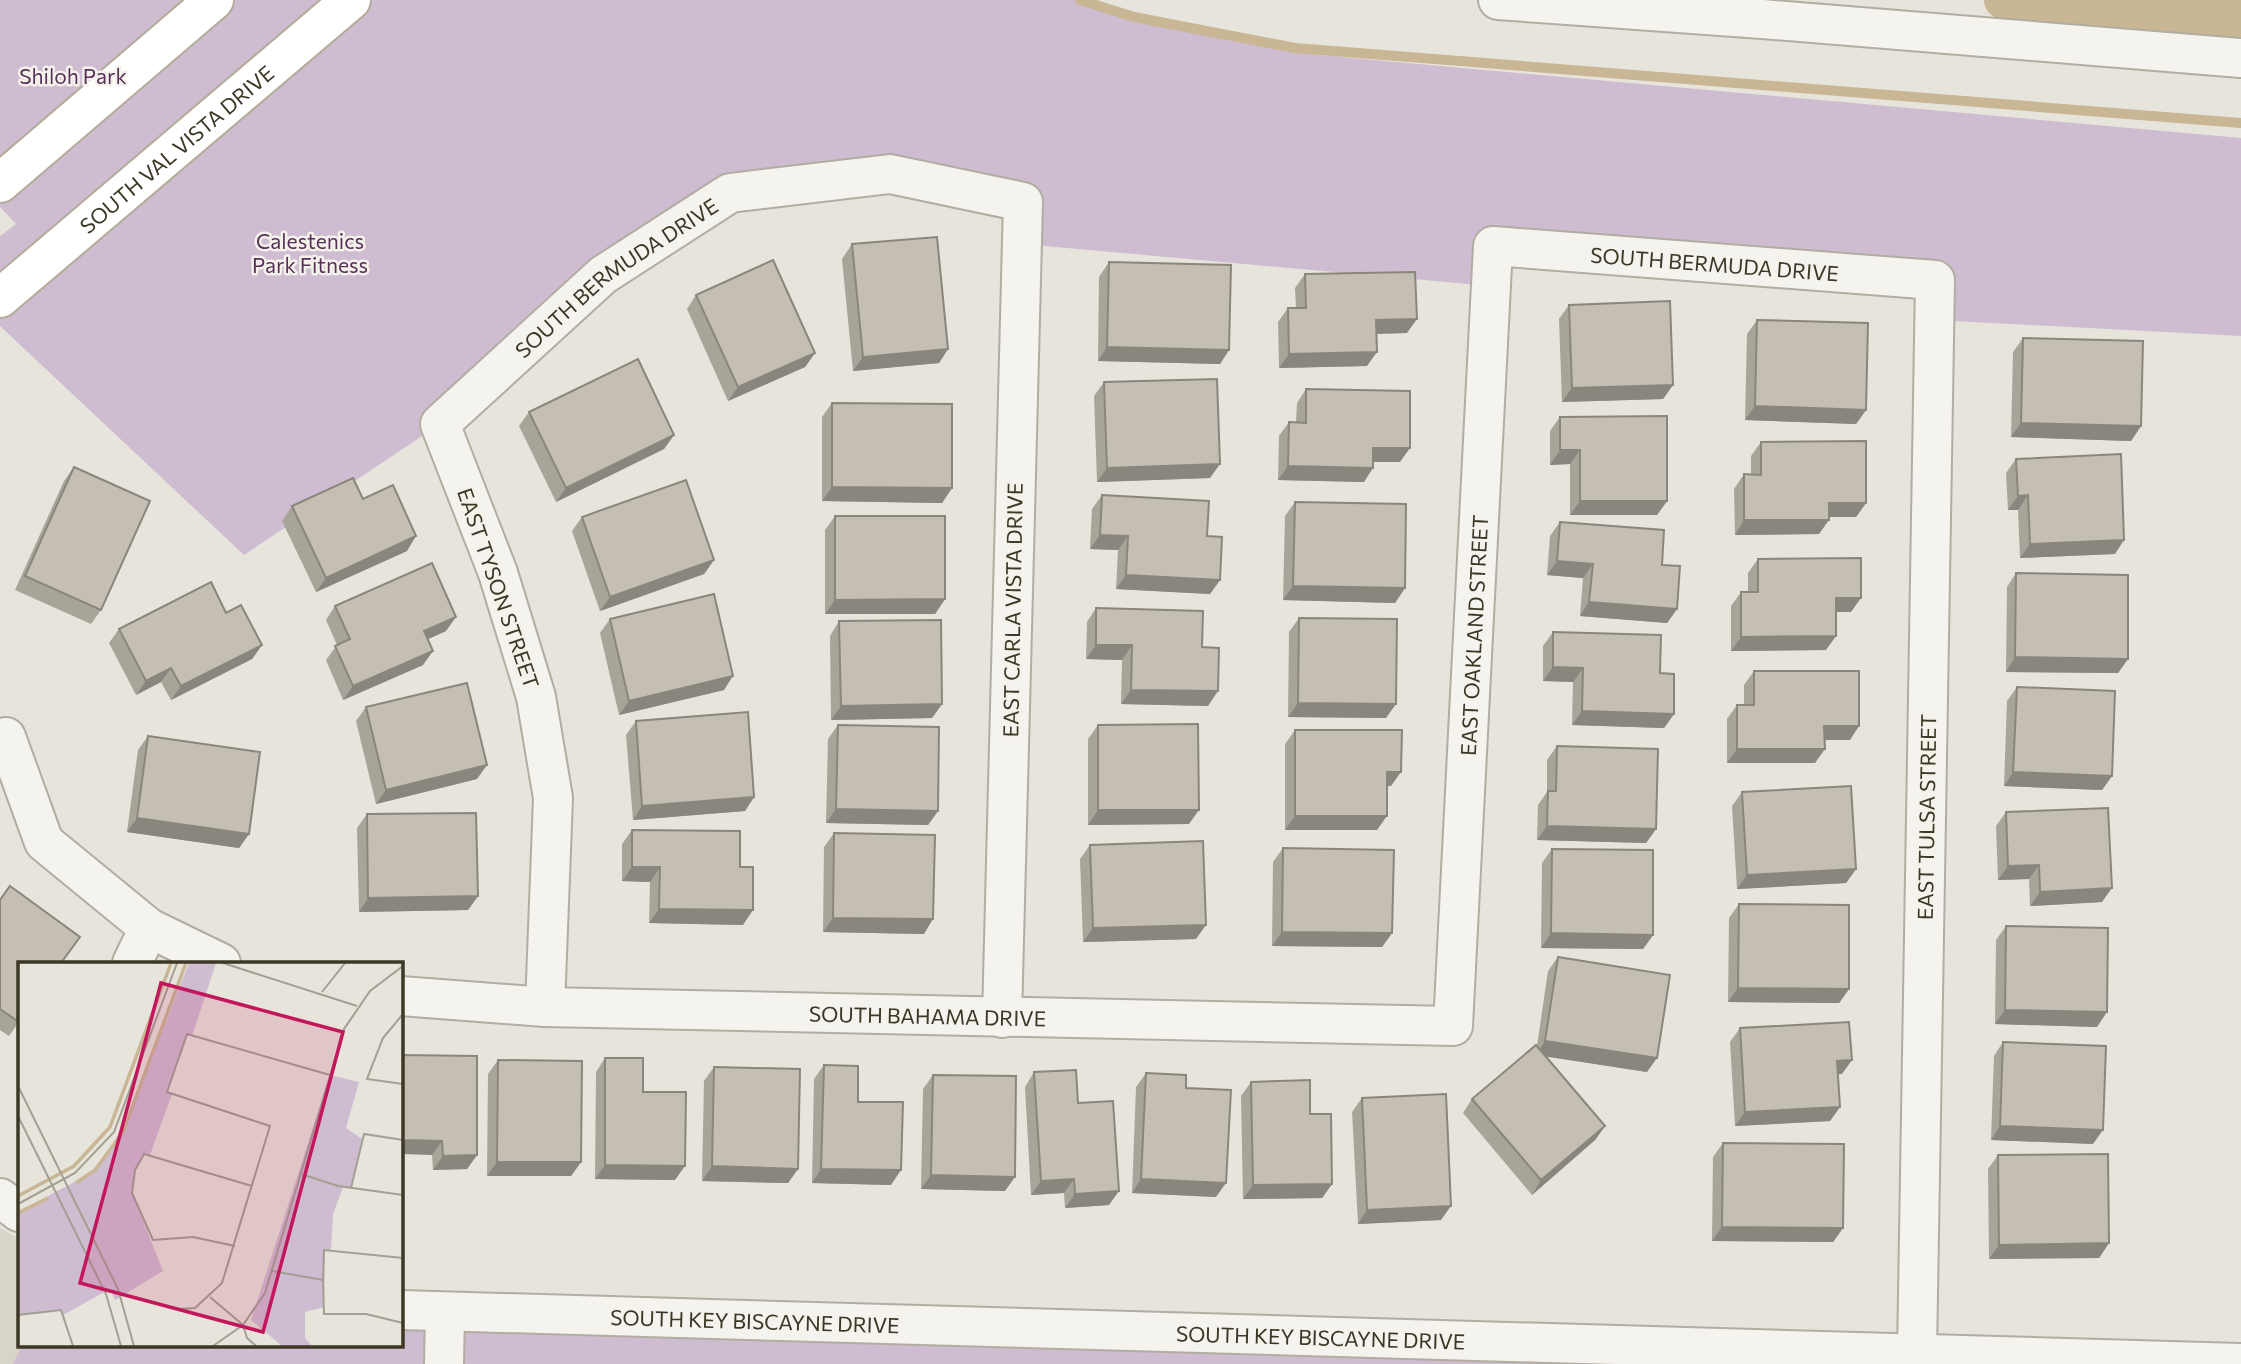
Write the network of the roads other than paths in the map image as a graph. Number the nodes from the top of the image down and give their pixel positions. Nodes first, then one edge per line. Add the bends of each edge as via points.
1 (214, 0) edge
2 (351, 0) edge
3 (1499, 0) edge
4 (2241, 58) edge
5 (0, 183) edge
6 (1023, 202) joint
7 (1493, 246) joint
8 (1935, 280) joint
9 (0, 298) edge
10 (440, 424) joint
11 (6, 737) dead end
12 (149, 928) junction
13 (132, 962) edge
14 (219, 962) edge
15 (402, 996) edge
16 (545, 1007) junction
17 (1002, 1018) junction
18 (1452, 1026) joint
19 (402, 1310) edge
20 (445, 1311) junction
21 (1173, 1348) edge
22 (1917, 1354) junction
23 (2241, 1363) edge
24 (444, 1364) edge

1 - 5 main road
2 - 9 main road, SOUTH VAL VISTA DRIVE
3 - 4 street
6 - 10 street, SOUTH BERMUDA DRIVE via 890,174 730,193 603,275
6 - 17 street, EAST CARLA VISTA DRIVE
7 - 8 street, SOUTH BERMUDA DRIVE
7 - 18 street, EAST OAKLAND STREET
8 - 22 street, EAST TULSA STREET
10 - 16 street, EAST TYSON STREET via 498,573 536,697 553,797
11 - 12 street via 44,842
12 - 13 street
12 - 14 street
15 - 16 street, SOUTH BAHAMA DRIVE
16 - 17 street, SOUTH BAHAMA DRIVE
17 - 18 street, SOUTH BAHAMA DRIVE
19 - 20 street, SOUTH KEY BISCAYNE DRIVE
20 - 21 street, SOUTH KEY BISCAYNE DRIVE
20 - 24 street
21 - 22 street, SOUTH KEY BISCAYNE DRIVE
22 - 23 street, SOUTH KEY BISCAYNE DRIVE

